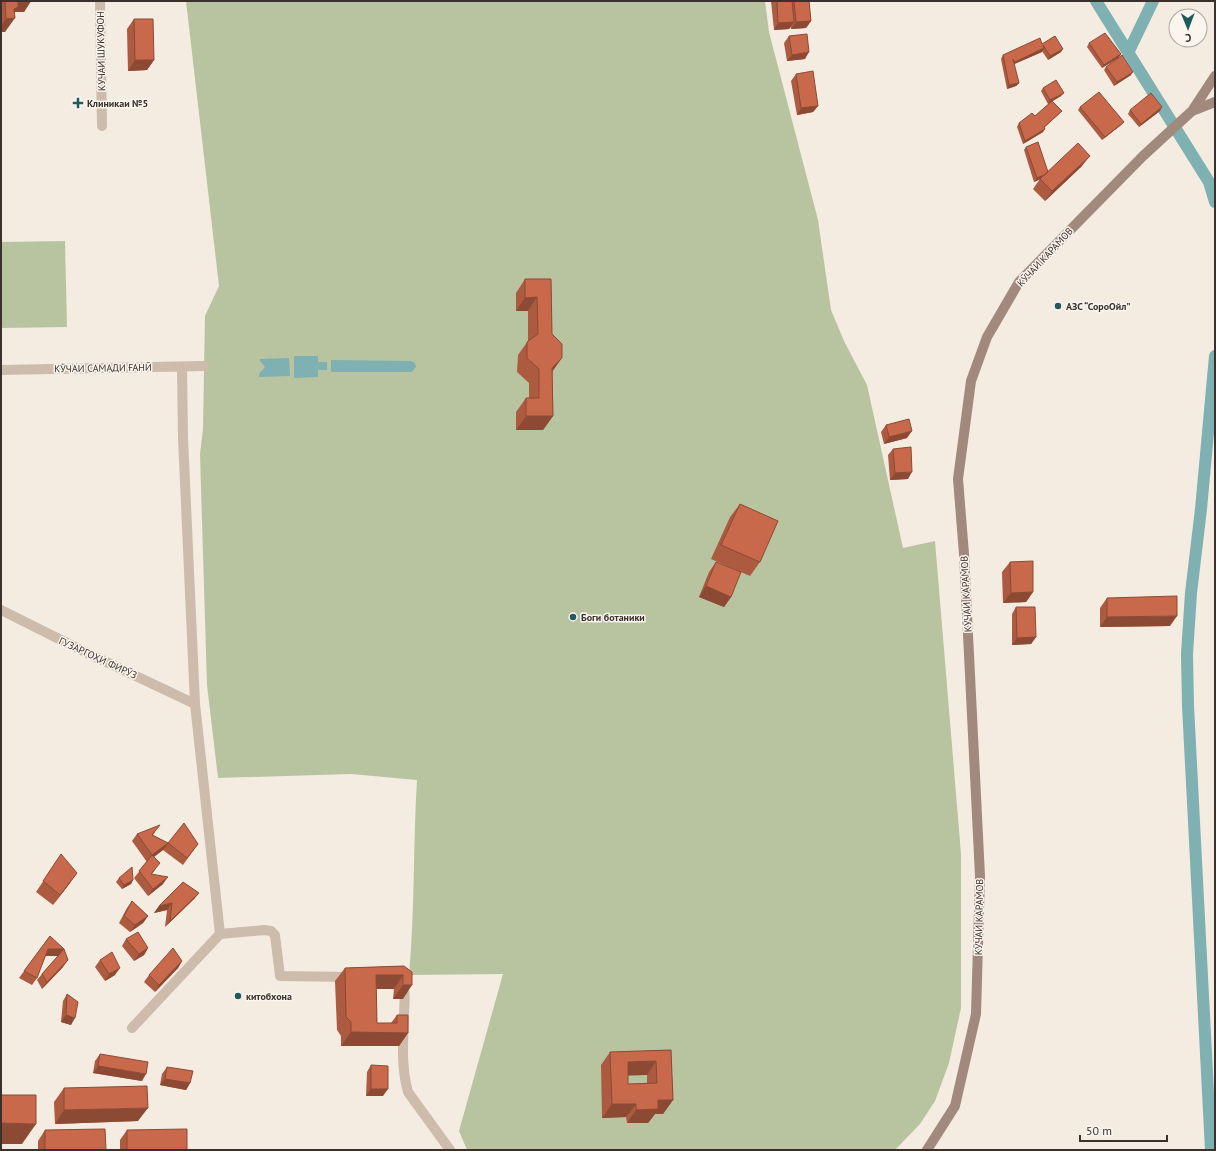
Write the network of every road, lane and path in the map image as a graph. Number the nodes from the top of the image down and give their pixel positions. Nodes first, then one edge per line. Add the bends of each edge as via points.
1 (100, 1) edge
2 (1215, 76) edge
3 (1215, 102) edge
4 (1192, 111) junction
5 (102, 126) dead end
6 (204, 366) dead end
7 (182, 367) junction
8 (1, 370) edge
9 (1, 610) edge
10 (195, 704) junction
11 (220, 934) junction
12 (363, 977) edge
13 (393, 977) edge
14 (132, 1028) dead end
15 (450, 1150) edge
16 (926, 1150) edge

1 - 5 street, КУЧАИ ШУКУФОН
2 - 4 main road, КӮЧАИ КАРАМОВ
3 - 4 main road, КӮЧАИ КАРАМОВ
4 - 16 main road, КӮЧАИ КАРАМОВ via 1143,156 1019,282 987,337 971,381 958,479 980,876 976,1014 955,1106
6 - 7 street, КӮЧАИ САМАДИ ҒАНӢ
7 - 8 street, КӮЧАИ САМАДИ ҒАНӢ
7 - 10 street
9 - 10 street, ГУЗАРГОҲИ ФИРӮЗ
10 - 11 street
11 - 12 street via 271,931 275,935 280,976
11 - 14 street
13 - 15 street via 401,977 404,986 403,1054 408,1092

